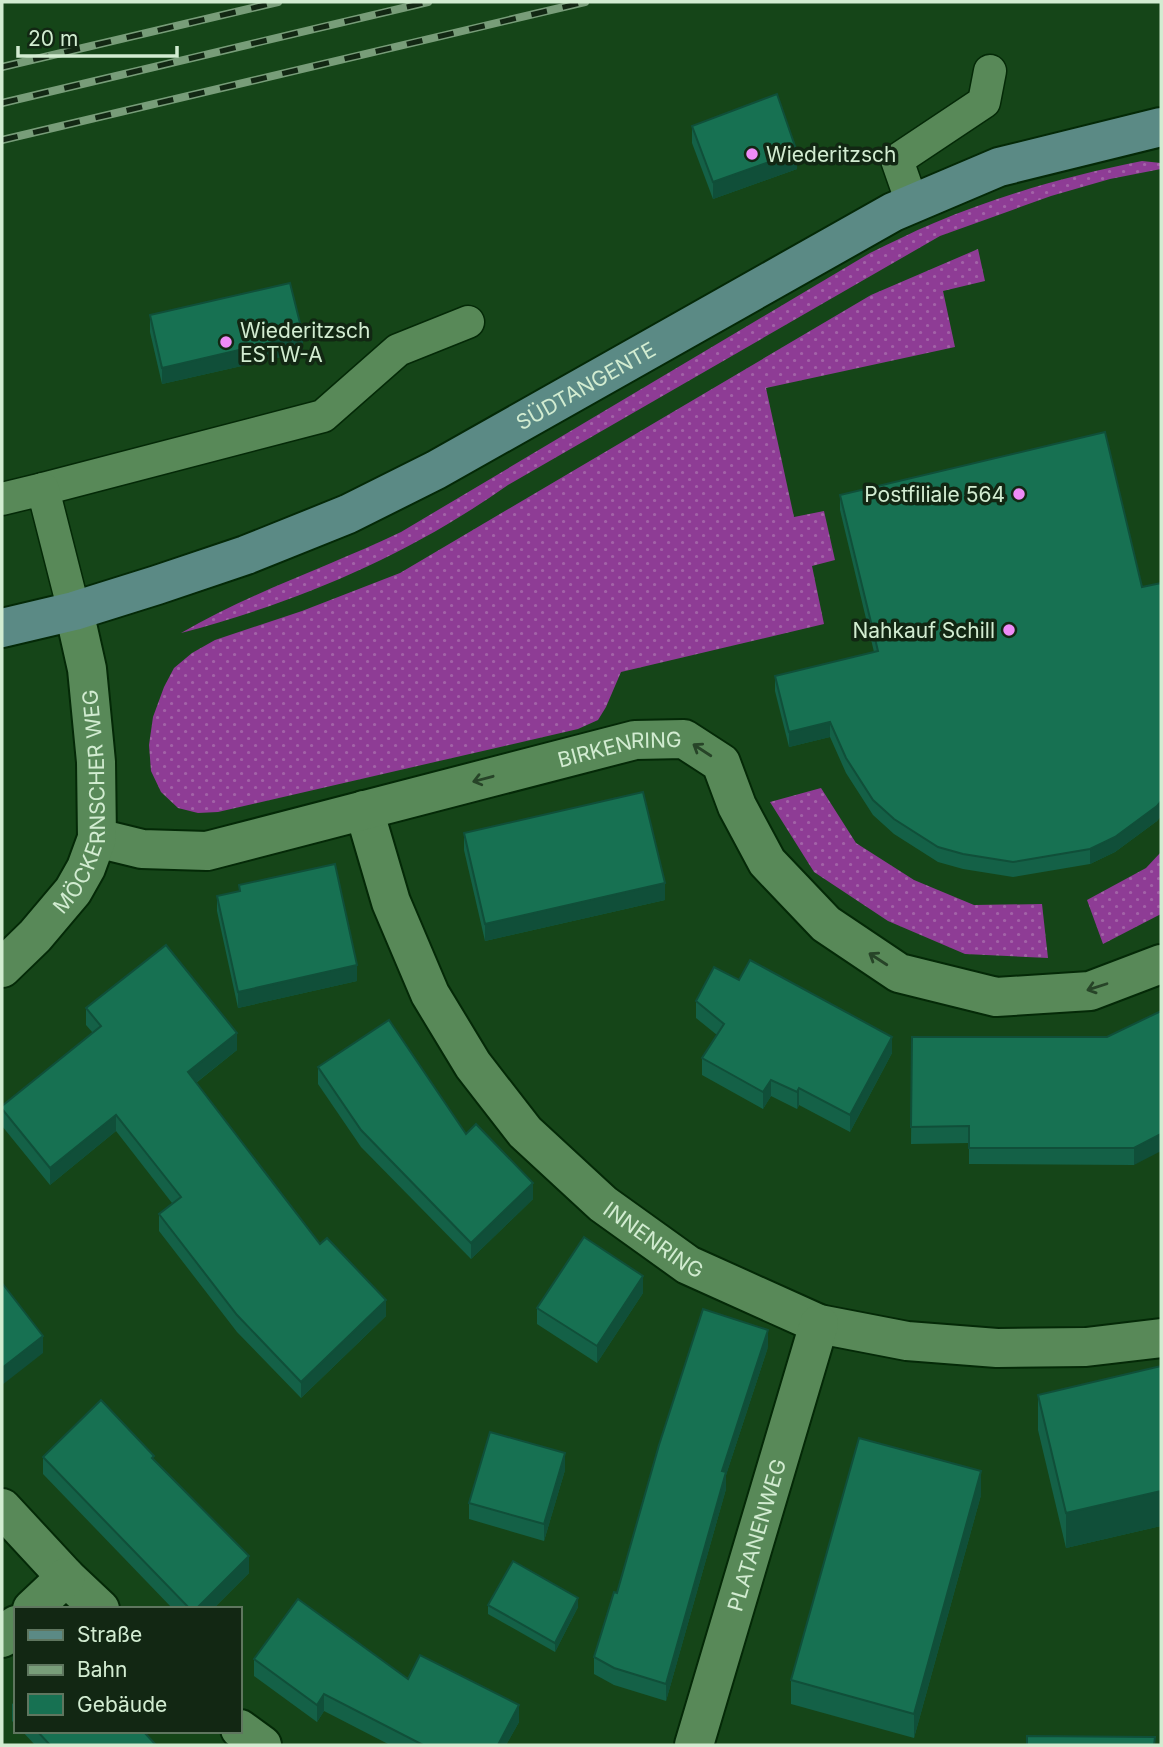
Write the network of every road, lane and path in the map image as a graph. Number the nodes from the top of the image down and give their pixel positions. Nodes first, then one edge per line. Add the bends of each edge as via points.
1 (990, 71) dead end
2 (1161, 127) edge
3 (912, 203) junction
4 (468, 322) dead end
5 (43, 489) junction
6 (2, 499) edge
7 (74, 611) junction
8 (2, 628) edge
9 (364, 810) junction
10 (97, 838) junction
11 (1161, 964) edge
12 (2, 968) edge
13 (819, 1324) junction
14 (1161, 1338) edge
15 (2, 1508) edge
16 (66, 1577) junction
17 (34, 1607) edge
18 (98, 1607) edge
19 (242, 1730) edge
20 (262, 1745) edge
21 (694, 1745) edge

1 - 3 lane via 984,102 897,160
2 - 3 street, SÜDTANGENTE via 999,167
3 - 7 street, SÜDTANGENTE via 436,470 348,514 246,555
4 - 5 lane via 398,350 323,416
5 - 6 lane
5 - 7 lane
7 - 8 street, SÜDTANGENTE
7 - 10 street, MÖCKERNSCHER WEG via 87,669
9 - 10 street, BIRKENRING via 207,851 142,849
11 -> 9 street, BIRKENRING via 1090,991 996,996 899,973 826,924 767,862 737,806 721,763 684,739 635,740
9 - 13 street, INNENRING via 391,902 430,994 473,1065 526,1132 603,1204 688,1265
10 - 12 street, MÖCKERNSCHER WEG via 73,891
13 - 14 street, INNENRING via 907,1341 997,1349 1086,1347
13 - 21 street, PLATANENWEG
15 - 16 street
16 - 17 street
16 - 18 street
19 - 20 street

